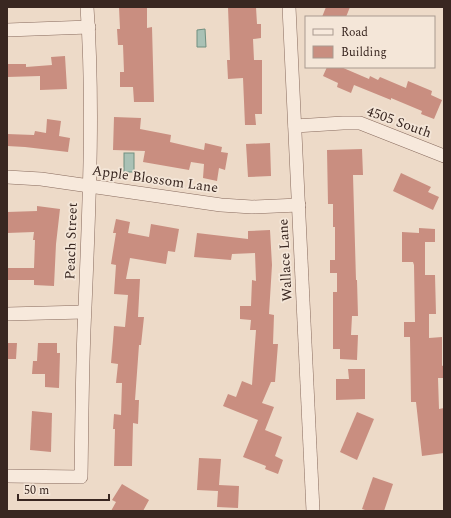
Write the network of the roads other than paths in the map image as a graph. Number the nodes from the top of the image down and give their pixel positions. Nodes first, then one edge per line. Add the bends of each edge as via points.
1 (87, 7) edge
2 (289, 7) edge
3 (89, 27) junction
4 (7, 30) edge
5 (295, 126) junction
6 (444, 156) edge
7 (7, 177) edge
8 (90, 187) junction
9 (298, 204) junction
10 (84, 312) junction
11 (7, 314) edge
12 (7, 476) edge
13 (313, 511) edge

1 - 3 street, Peach Street
2 - 5 street, Wallace Lane
3 - 4 street
3 - 8 street, Peach Street
5 - 6 street, 4505 South via 360,123
5 - 9 street, Wallace Lane
7 - 8 street, Apple Blossom Lane via 41,179
8 - 9 street, Apple Blossom Lane via 221,205
8 - 10 street, Peach Street
9 - 13 street, Wallace Lane
10 - 11 street
10 - 12 street, Peach Street via 81,477

